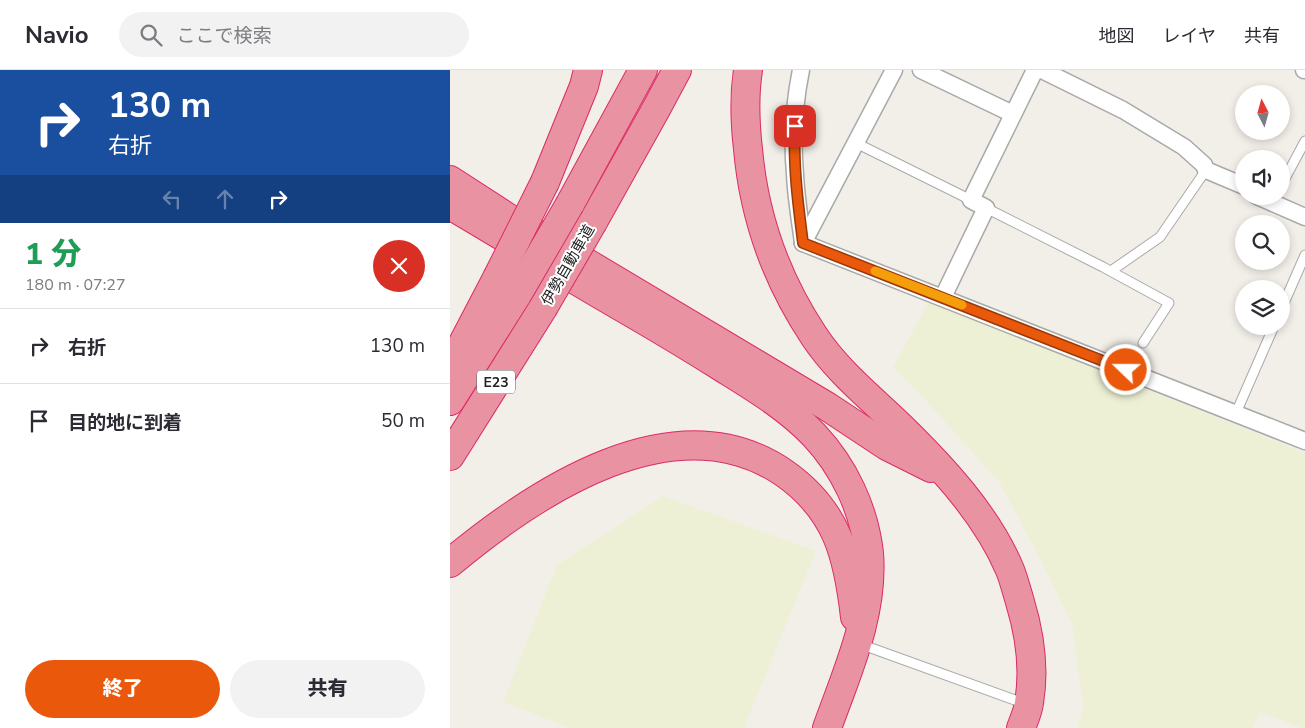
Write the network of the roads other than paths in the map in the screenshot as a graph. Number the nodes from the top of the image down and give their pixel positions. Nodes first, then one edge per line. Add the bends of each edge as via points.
1 (588, 70) edge
2 (643, 70) edge
3 (677, 70) edge
4 (748, 70) edge
5 (801, 70) edge
6 (894, 70) edge
7 (921, 70) edge
8 (1035, 70) edge
9 (1042, 70) edge
10 (1014, 114) junction
11 (1305, 141) edge
12 (856, 143) junction
13 (1290, 169) edge
14 (1206, 170) junction
15 (450, 180) edge
16 (1235, 182) edge
17 (971, 200) junction
18 (450, 205) edge
19 (1283, 205) edge
20 (986, 208) junction
21 (1305, 217) edge
22 (803, 243) junction
23 (1305, 255) edge
24 (1111, 271) junction
25 (507, 286) junction
26 (1290, 289) edge
27 (943, 298) junction
28 (1270, 335) edge
29 (1143, 343) dead end
30 (450, 368) edge
31 (450, 401) edge
32 (1236, 413) junction
33 (1305, 441) edge
34 (450, 456) edge
35 (948, 477) junction
36 (450, 563) edge
37 (857, 643) junction
38 (1025, 716) edge
39 (826, 728) edge

1 - 25 highway, bridge
2 - 25 highway, 伊勢自動車道 / E23, bridge via 570,204
3 - 34 highway, 伊勢自動車道 / E23, bridge via 593,222
4 - 35 highway via 745,114 752,184 765,236 789,294 815,337 847,377
5 - 22 street via 794,144
6 - 12 street
7 - 10 street
8 - 10 street
9 - 14 street via 1124,110 1184,147
10 - 17 street
11 - 13 lane
12 - 17 lane
12 - 22 street
14 - 16 street
14 - 24 lane via 1160,237
15 - 35 highway via 828,407 887,446
17 - 20 street
18 - 37 highway via 753,387 790,413 815,436 838,467 864,521 870,577
19 - 21 street
20 - 24 lane
20 - 27 street
22 - 27 street
23 - 26 lane
24 - 29 lane via 1169,303
25 - 30 highway
25 - 31 highway, 伊勢自動車道 / E23
27 - 32 street
28 - 32 lane
32 - 33 street
35 - 38 highway via 980,516 1010,571 1032,653 1032,679
36 - 37 highway via 475,542 552,490 612,461 644,451 679,446 723,448 769,463 797,482 824,512 846,559
37 - 38 lane
37 - 39 highway

